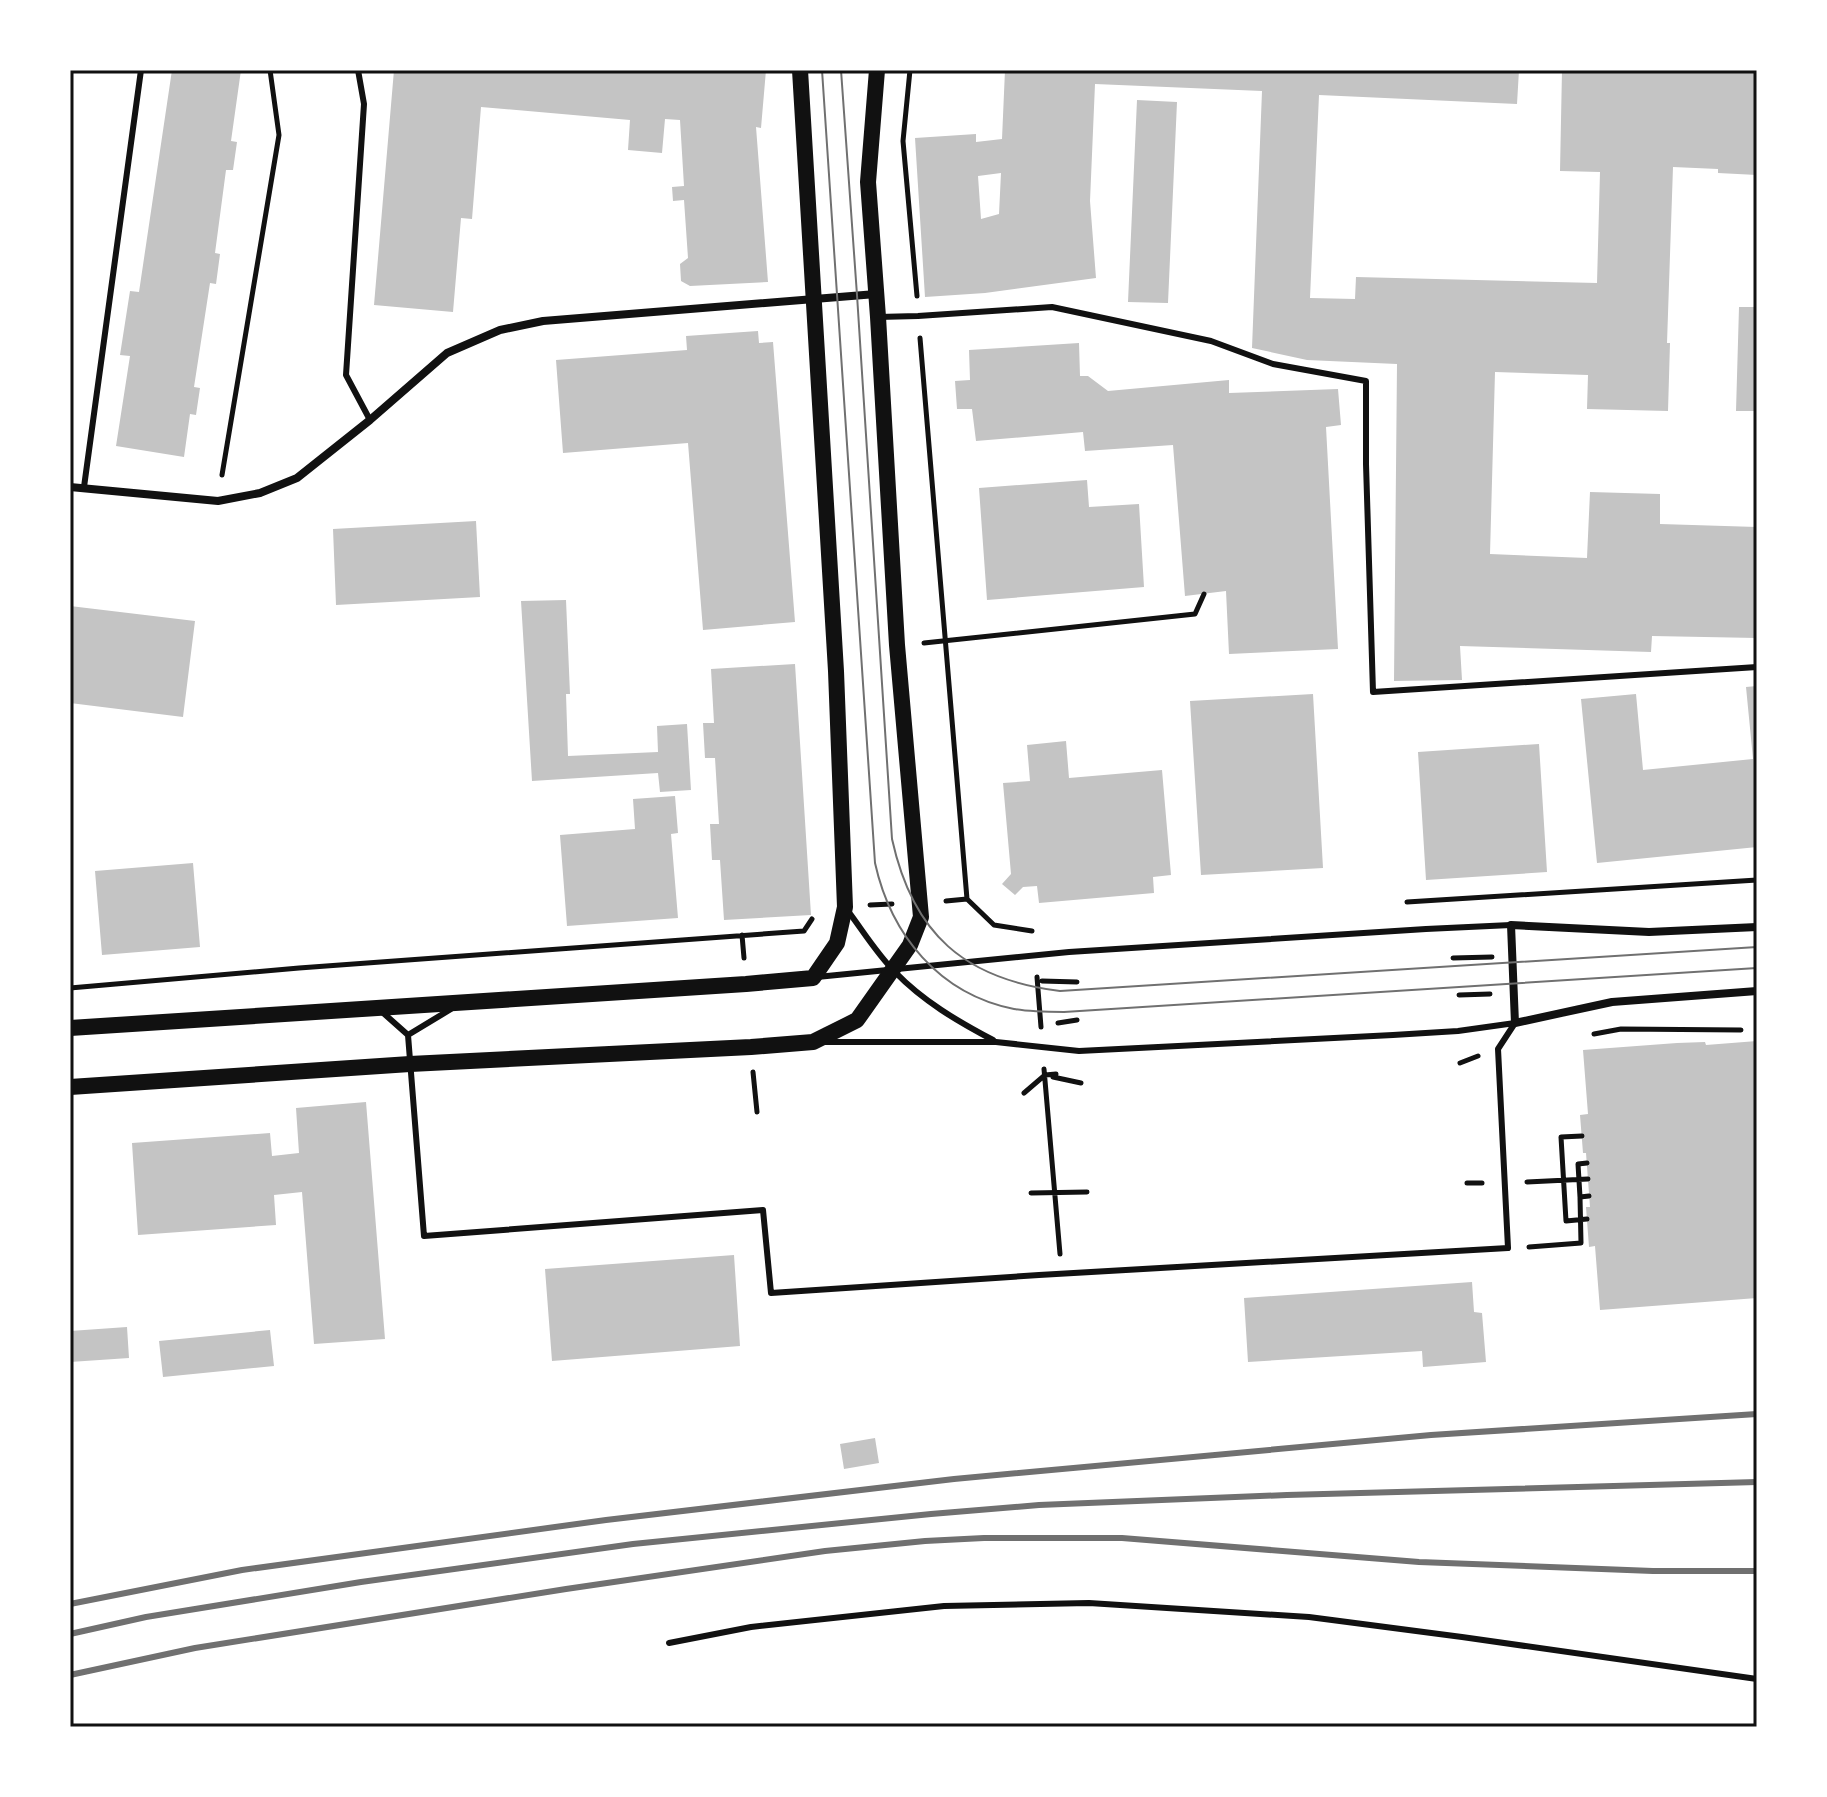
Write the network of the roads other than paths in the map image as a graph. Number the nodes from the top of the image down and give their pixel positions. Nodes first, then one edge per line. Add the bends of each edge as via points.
1 (141, 70) edge
2 (358, 70) edge
3 (800, 70) edge
4 (877, 70) edge
5 (876, 294) junction
6 (814, 298) junction
7 (878, 317) junction
8 (370, 420) junction
9 (70, 487) edge
10 (84, 487) junction
11 (1757, 667) edge
12 (845, 907) junction
13 (1511, 925) junction
14 (1757, 927) edge
15 (893, 970) junction
16 (813, 978) junction
17 (1757, 991) edge
18 (461, 1003) junction
19 (376, 1007) junction
20 (1515, 1023) junction
21 (70, 1028) edge
22 (408, 1035) junction
23 (813, 1042) junction
24 (996, 1042) junction
25 (410, 1064) junction
26 (70, 1087) edge
27 (669, 1643) dead end
28 (1757, 1679) edge

1 - 10 lane
2 - 8 lane via 364,104 346,375
3 - 6 main road
4 - 5 main road via 868,182
5 - 6 street
5 - 7 main road
6 - 8 street via 543,321 500,330 447,353
6 - 12 main road
7 - 11 lane via 1052,307 1211,341 1273,364 1366,381 1373,692
7 - 15 main road via 897,645 921,917
8 - 10 street via 297,478 260,493 218,501
9 - 10 street
12 - 15 lane
12 - 16 main road via 837,943
13 - 14 street via 1649,932
13 - 15 lane via 1035,955
13 - 20 street
15 - 16 lane
15 - 23 main road via 857,1020
15 - 24 lane via 947,1016
16 - 18 main road
17 - 20 street via 1612,1002
18 - 19 main road
18 - 22 lane
19 - 21 main road
19 - 22 lane
20 - 24 lane via 1445,1032 1079,1051
20 - 25 lane via 1498,1049 1508,1248 771,1293 763,1210 424,1236
22 - 25 lane
23 - 24 lane
23 - 25 main road
25 - 26 main road
27 - 28 lane via 751,1627 944,1606 1089,1603 1309,1617

